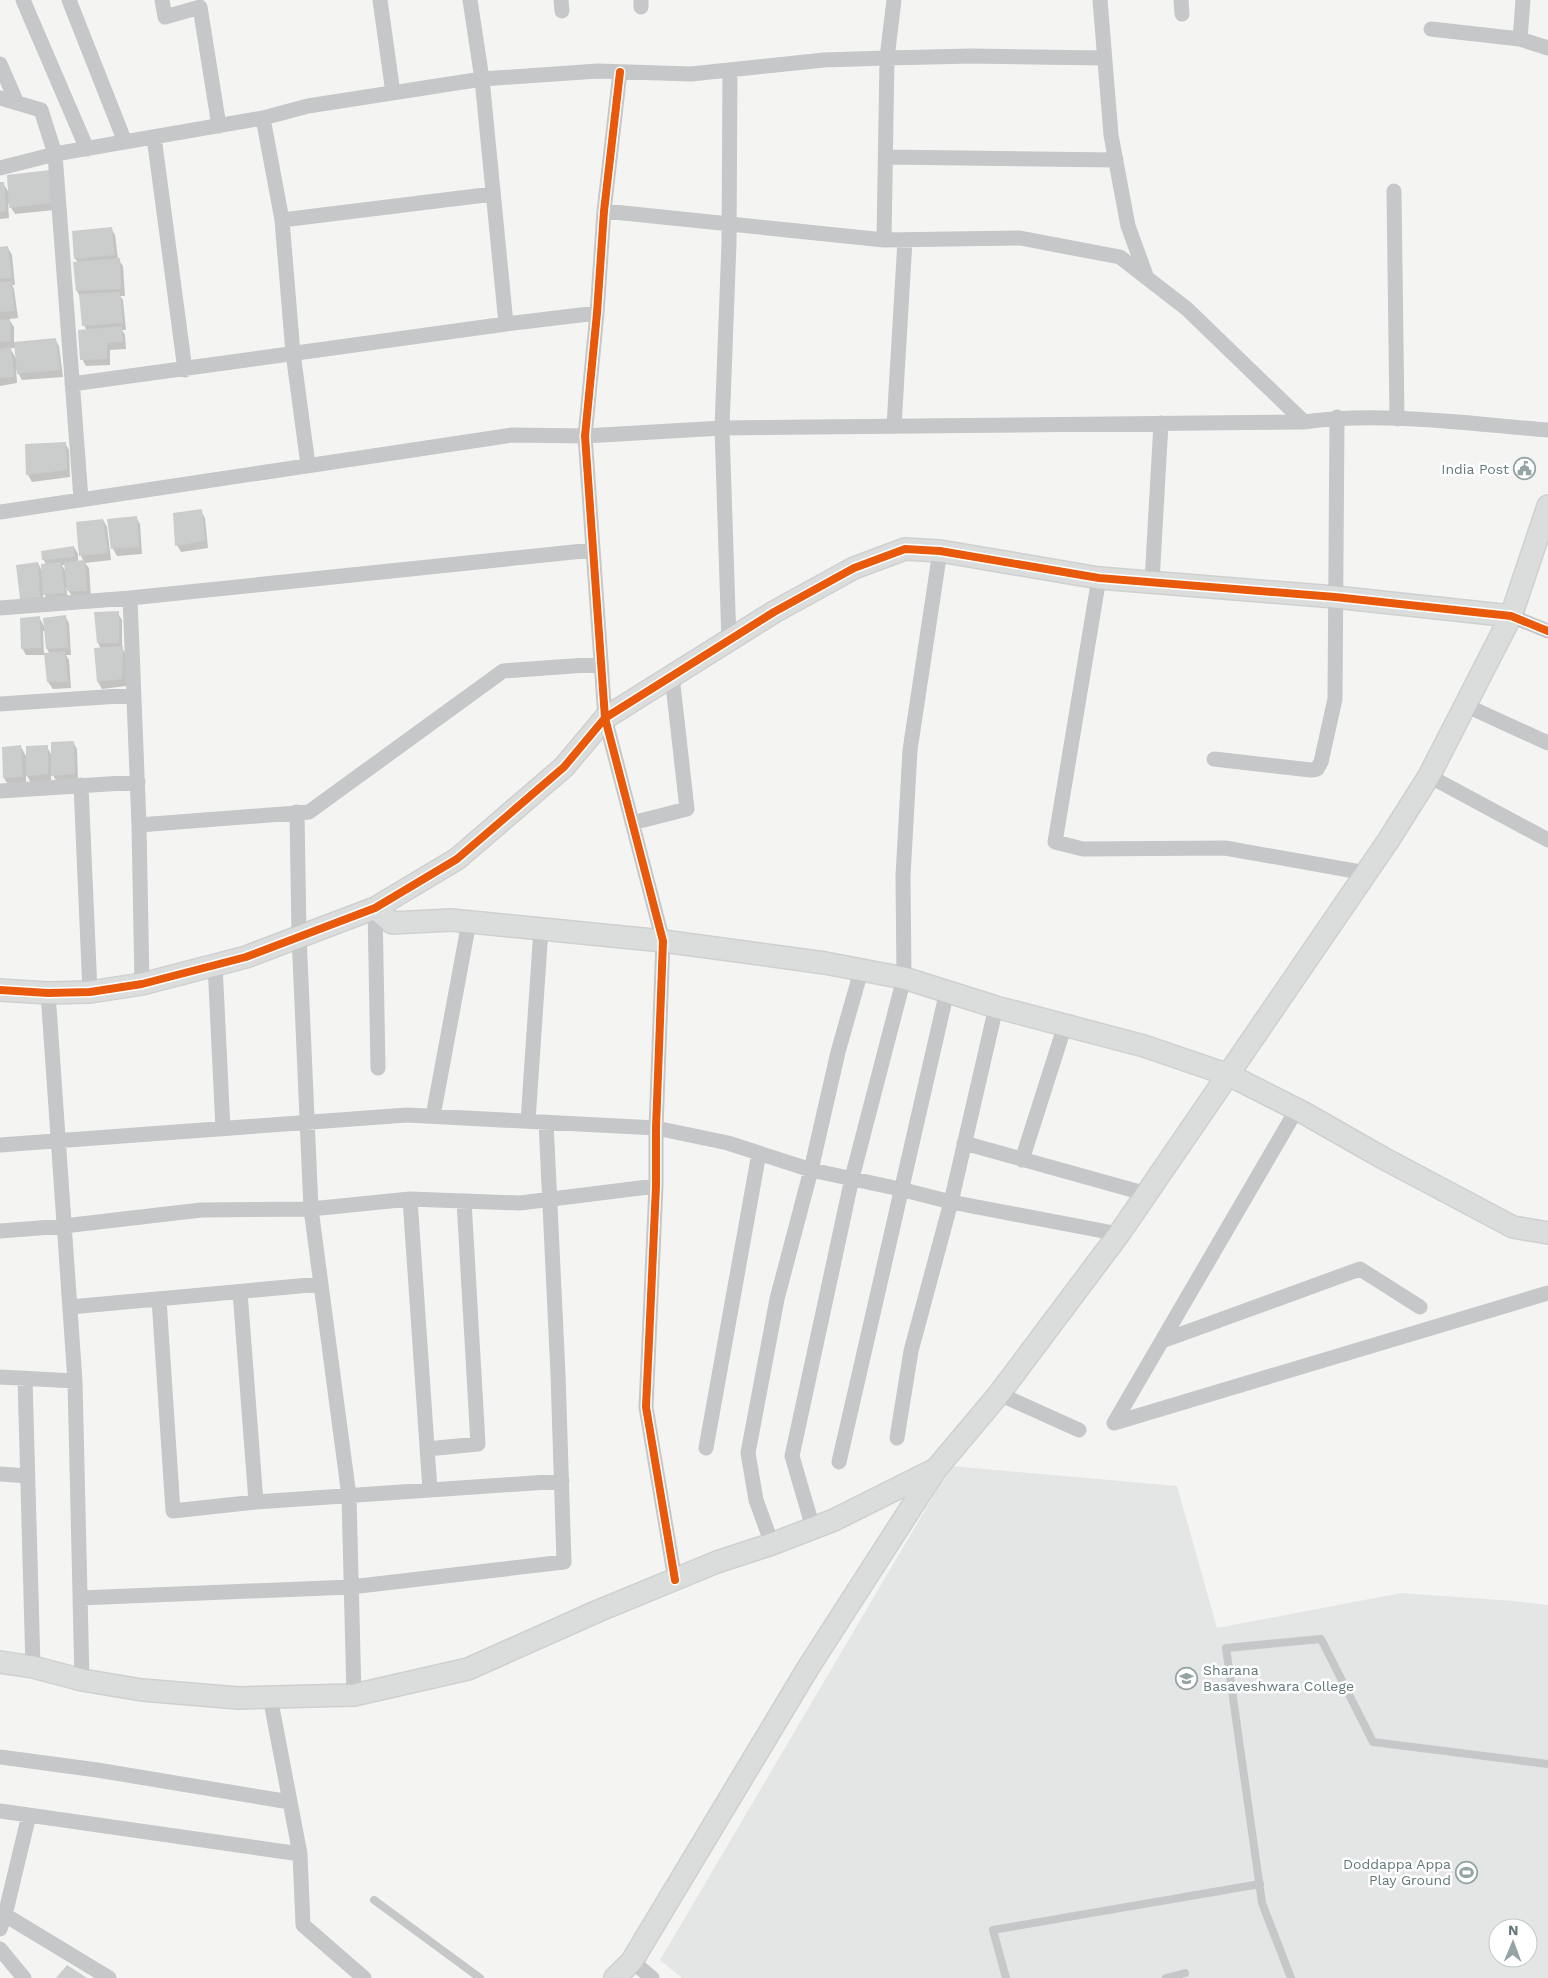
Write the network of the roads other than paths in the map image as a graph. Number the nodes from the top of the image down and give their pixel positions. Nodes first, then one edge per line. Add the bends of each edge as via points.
1 (23, 0) edge
2 (70, 0) edge
3 (162, 0) edge
4 (380, 0) edge
5 (470, 0) edge
6 (894, 0) edge
7 (1100, 0) edge
8 (1523, 0) edge
9 (1430, 29) dead end
10 (1520, 39) junction
11 (1548, 48) edge
12 (887, 58) junction
13 (1104, 58) junction
14 (0, 64) edge
15 (730, 70) junction
16 (620, 72) junction
17 (482, 79) junction
18 (394, 93) junction
19 (0, 98) edge
20 (17, 103) junction
21 (263, 118) junction
22 (219, 126) junction
23 (154, 137) junction
24 (125, 142) junction
25 (87, 149) junction
26 (55, 154) junction
27 (886, 157) junction
28 (1116, 160) junction
29 (0, 168) edge
30 (1394, 190) dead end
31 (493, 194) junction
32 (604, 211) junction
33 (282, 220) junction
34 (729, 222) junction
35 (884, 240) junction
36 (905, 240) junction
37 (1147, 278) junction
38 (597, 313) junction
39 (506, 324) junction
40 (293, 353) junction
41 (185, 370) junction
42 (72, 384) junction
43 (1337, 417) junction
44 (1397, 419) junction
45 (1304, 422) junction
46 (1161, 423) junction
47 (894, 426) junction
48 (722, 428) junction
49 (1548, 430) edge
50 (585, 436) junction
51 (308, 465) junction
52 (81, 499) junction
53 (1548, 506) edge
54 (0, 512) edge
55 (593, 550) junction
56 (940, 551) junction
57 (1098, 578) junction
58 (1152, 582) junction
59 (1335, 597) junction
60 (130, 598) junction
61 (0, 608) edge
62 (1512, 616) junction
63 (1548, 631) edge
64 (729, 642) junction
65 (601, 664) junction
66 (672, 676) junction
67 (134, 695) junction
68 (0, 704) edge
69 (1467, 706) junction
70 (605, 718) junction
71 (1548, 743) edge
72 (1214, 759) dead end
73 (1429, 776) junction
74 (138, 782) junction
75 (81, 786) junction
76 (0, 791) edge
77 (297, 812) junction
78 (632, 823) junction
79 (139, 825) junction
80 (1548, 840) edge
81 (1366, 873) junction
82 (375, 908) junction
83 (469, 922) junction
84 (541, 929) junction
85 (298, 935) junction
86 (663, 941) junction
87 (215, 964) junction
88 (861, 971) junction
89 (904, 978) junction
90 (142, 984) junction
91 (0, 990) edge
92 (947, 991) junction
93 (90, 992) junction
94 (48, 993) junction
95 (996, 1007) junction
96 (1065, 1025) junction
97 (378, 1068) dead end
98 (1229, 1075) junction
99 (1297, 1109) junction
100 (433, 1116) junction
101 (528, 1121) junction
102 (546, 1122) junction
103 (307, 1123) junction
104 (656, 1128) junction
105 (223, 1129) junction
106 (58, 1142) junction
107 (964, 1144) junction
108 (0, 1145) edge
109 (759, 1153) junction
110 (1022, 1160) junction
111 (810, 1170) junction
112 (852, 1178) junction
113 (656, 1186) junction
114 (900, 1189) junction
115 (1147, 1194) junction
116 (410, 1199) junction
117 (550, 1200) junction
118 (464, 1201) junction
119 (950, 1202) junction
120 (311, 1209) junction
121 (64, 1226) junction
122 (0, 1231) edge
123 (1548, 1233) edge
124 (1119, 1234) junction
125 (321, 1284) junction
126 (240, 1292) junction
127 (1548, 1293) edge
128 (158, 1299) junction
129 (1420, 1306) dead end
130 (70, 1307) junction
131 (1162, 1341) junction
132 (0, 1377) edge
133 (25, 1378) junction
134 (75, 1381) junction
135 (999, 1394) junction
136 (1079, 1430) dead end
137 (897, 1438) dead end
138 (706, 1448) dead end
139 (427, 1449) junction
140 (839, 1462) dead end
141 (936, 1469) junction
142 (0, 1474) edge
143 (28, 1476) junction
144 (562, 1481) junction
145 (430, 1490) junction
146 (349, 1496) junction
147 (256, 1502) junction
148 (813, 1528) junction
149 (772, 1544) junction
150 (675, 1580) junction
151 (351, 1587) junction
152 (80, 1598) junction
153 (0, 1662) edge
154 (34, 1667) junction
155 (82, 1680) junction
156 (354, 1694) junction
157 (270, 1697) junction
158 (0, 1757) edge
159 (1548, 1764) edge
160 (290, 1802) junction
161 (0, 1811) edge
162 (29, 1815) junction
163 (300, 1854) junction
164 (1260, 1884) junction
165 (374, 1900) dead end
166 (5, 1915) junction
167 (0, 1930) edge
168 (0, 1949) edge
169 (632, 1960) junction
170 (1185, 1974) dead end
171 (24, 1978) edge
172 (109, 1978) edge
173 (364, 1978) edge
174 (480, 1978) edge
175 (615, 1978) edge
176 (652, 1978) edge
177 (1006, 1978) edge
178 (1166, 1978) edge
179 (1291, 1978) edge

1 - 25 street
2 - 24 street
3 - 22 street via 165,17 200,7
4 - 18 street
5 - 17 street
6 - 12 street
7 - 13 street
8 - 10 street
9 - 10 street
10 - 11 street
12 - 13 street
12 - 15 street via 824,60
12 - 27 street
13 - 28 street
14 - 20 street
15 - 16 street via 691,74
15 - 34 street
16 - 17 street
16 - 32 street
17 - 18 street
17 - 31 street
18 - 21 street via 308,106
19 - 20 street
20 - 26 street via 41,110
21 - 22 street
21 - 33 street
22 - 23 street
23 - 24 street
23 - 41 street
24 - 25 street
25 - 26 street
26 - 29 street
26 - 42 street
27 - 28 street
27 - 35 street
28 - 37 street via 1128,226
30 - 44 street
31 - 33 street
31 - 39 street
32 - 34 street
32 - 38 street
33 - 40 street
34 - 35 street
34 - 48 street
35 - 36 street
36 - 37 street via 1020,238 1120,257
36 - 47 street
37 - 45 street via 1187,309
38 - 39 street
38 - 50 street
39 - 40 street
40 - 41 street
40 - 51 street
41 - 42 street
42 - 52 street
43 - 44 street
43 - 45 street
43 - 59 street
44 - 49 street
45 - 46 street
46 - 47 street
46 - 58 street
47 - 48 street
48 - 50 street
48 - 64 street
50 - 51 street via 512,435
50 - 55 street
51 - 52 street
52 - 54 street
53 - 62 street
55 - 60 street
55 - 65 street
56 - 57 street
56 - 64 street via 905,549 854,568 774,612
56 - 89 street via 910,750 903,876
57 - 58 street
57 - 81 street via 1055,842 1083,849 1225,848
58 - 59 street
59 - 62 street
59 - 72 street via 1334,700 1317,769
60 - 61 street
60 - 67 street
62 - 63 street
62 - 69 street
64 - 66 street
65 - 70 street
65 - 77 street via 504,671 309,812
66 - 70 street
66 - 78 street via 687,809
67 - 68 street
67 - 74 street
69 - 71 street
69 - 73 street
70 - 78 street
70 - 82 street via 564,767 457,859
73 - 80 street
73 - 81 street
74 - 75 street
74 - 79 street
75 - 76 street
75 - 93 street
77 - 79 street
77 - 85 street
78 - 86 street
79 - 90 street
81 - 98 street
82 - 83 street via 392,923
82 - 85 street
82 - 97 street
83 - 84 street
83 - 100 street
84 - 86 street
84 - 101 street
85 - 87 street via 246,957
85 - 103 street
86 - 88 street via 825,963
86 - 104 street
87 - 90 street
87 - 105 street
88 - 89 street
88 - 111 street
89 - 92 street
89 - 112 street
90 - 93 street
91 - 94 street
92 - 95 street
92 - 114 street
93 - 94 street
94 - 106 street
95 - 96 street
95 - 107 street
96 - 98 street via 1144,1046
96 - 110 street
98 - 99 street
98 - 115 street
99 - 123 street via 1513,1227
99 - 131 street
100 - 101 street
100 - 103 street
101 - 102 street
102 - 104 street
102 - 117 street
103 - 105 street
103 - 120 street
104 - 109 street
104 - 113 street
105 - 106 street
106 - 108 street
106 - 121 street
107 - 110 street
107 - 119 street
109 - 111 street
109 - 138 street
110 - 115 street
111 - 112 street
111 - 149 street via 777,1299 748,1453 756,1500
112 - 114 street
112 - 148 street via 792,1456
113 - 117 street
113 - 150 street via 646,1407
114 - 119 street
114 - 140 street
115 - 124 street
116 - 118 street
116 - 120 street
116 - 139 street
117 - 118 street via 520,1203
117 - 144 street
118 - 139 street via 478,1444
119 - 124 street
119 - 137 street via 911,1351
120 - 121 street via 201,1210
120 - 125 street
121 - 122 street
121 - 130 street
124 - 135 street
125 - 126 street
125 - 146 street
126 - 128 street
126 - 147 street
127 - 131 street via 1114,1423
128 - 130 street
128 - 147 street via 173,1511
129 - 131 street via 1360,1269
130 - 134 street
132 - 133 street
133 - 134 street
133 - 143 street
134 - 152 street
135 - 136 street
135 - 141 street
139 - 145 street
141 - 148 street
141 - 169 street via 808,1668
142 - 143 street
143 - 154 street
144 - 145 street
144 - 151 street via 564,1562
145 - 146 street
146 - 147 street
146 - 151 street
148 - 149 street
149 - 150 street
150 - 156 street via 468,1668
151 - 152 street
151 - 156 street
152 - 155 street
153 - 154 street
154 - 155 street
155 - 157 street via 142,1690 238,1698
156 - 157 street
157 - 160 street
158 - 160 street
159 - 164 lane via 1374,1742 1321,1639 1226,1648
160 - 163 street
161 - 162 street
162 - 163 street
162 - 166 street
163 - 173 street via 303,1925
164 - 177 lane via 993,1930
164 - 179 lane via 1262,1903
165 - 174 lane
166 - 167 street
166 - 172 street
168 - 171 street
169 - 175 street
169 - 176 street
170 - 178 lane

